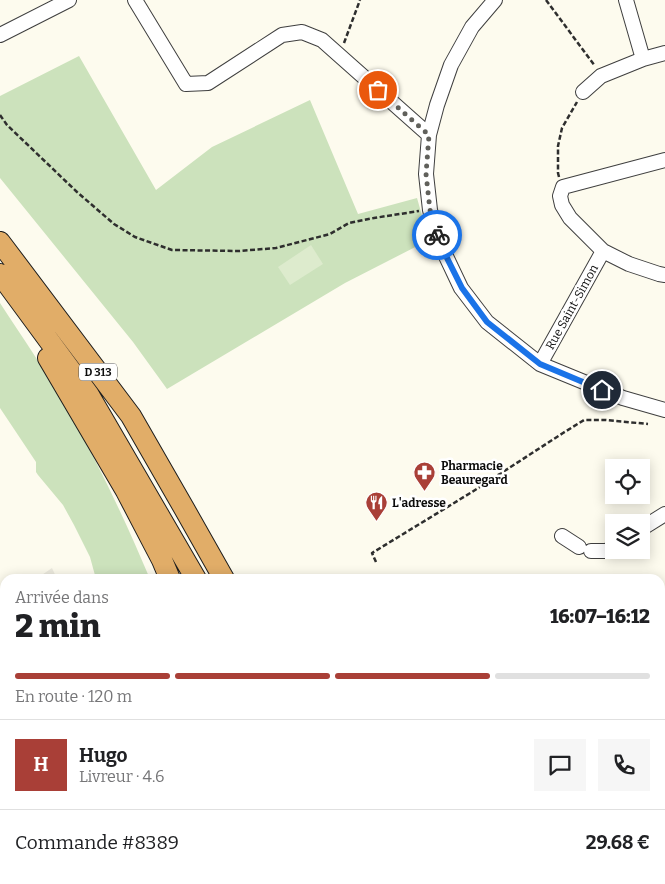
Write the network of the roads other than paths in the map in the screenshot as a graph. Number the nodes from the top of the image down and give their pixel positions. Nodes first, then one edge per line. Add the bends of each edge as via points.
1 (69, 0) edge
2 (135, 0) edge
3 (495, 0) edge
4 (626, 0) edge
5 (0, 35) edge
6 (665, 53) edge
7 (643, 59) junction
8 (583, 92) road end
9 (429, 135) junction
10 (665, 160) edge
11 (0, 242) edge
12 (604, 251) junction
13 (0, 274) edge
14 (665, 274) edge
15 (0, 280) edge
16 (540, 364) junction
17 (665, 410) edge
18 (126, 491) junction
19 (186, 510) junction
20 (665, 514) edge
21 (650, 523) edge
22 (562, 536) dead end
23 (605, 551) edge
24 (154, 574) edge
25 (168, 574) edge
26 (193, 574) edge
27 (221, 574) edge
28 (233, 574) edge

1 - 5 street
2 - 9 street via 186,84 208,83 282,35 302,32 322,40
3 - 9 street via 472,27 450,66
4 - 7 street
6 - 7 street
7 - 8 street via 601,76
9 - 16 street via 426,174 430,210 437,236 462,288 487,322
10 - 12 street via 563,187 562,205 570,218
11 - 19 highway, D 313 via 131,416
12 - 14 street via 629,264
12 - 16 street, Rue Saint-Simon
13 - 26 highway, D 313 via 89,395
15 - 18 highway, D 313
16 - 17 street via 623,398
18 - 24 highway, D 313 via 129,517
18 - 25 highway, D 313
19 - 27 highway, D 313
19 - 28 highway via 199,515
20 - 21 street
22 - 23 street via 585,549

